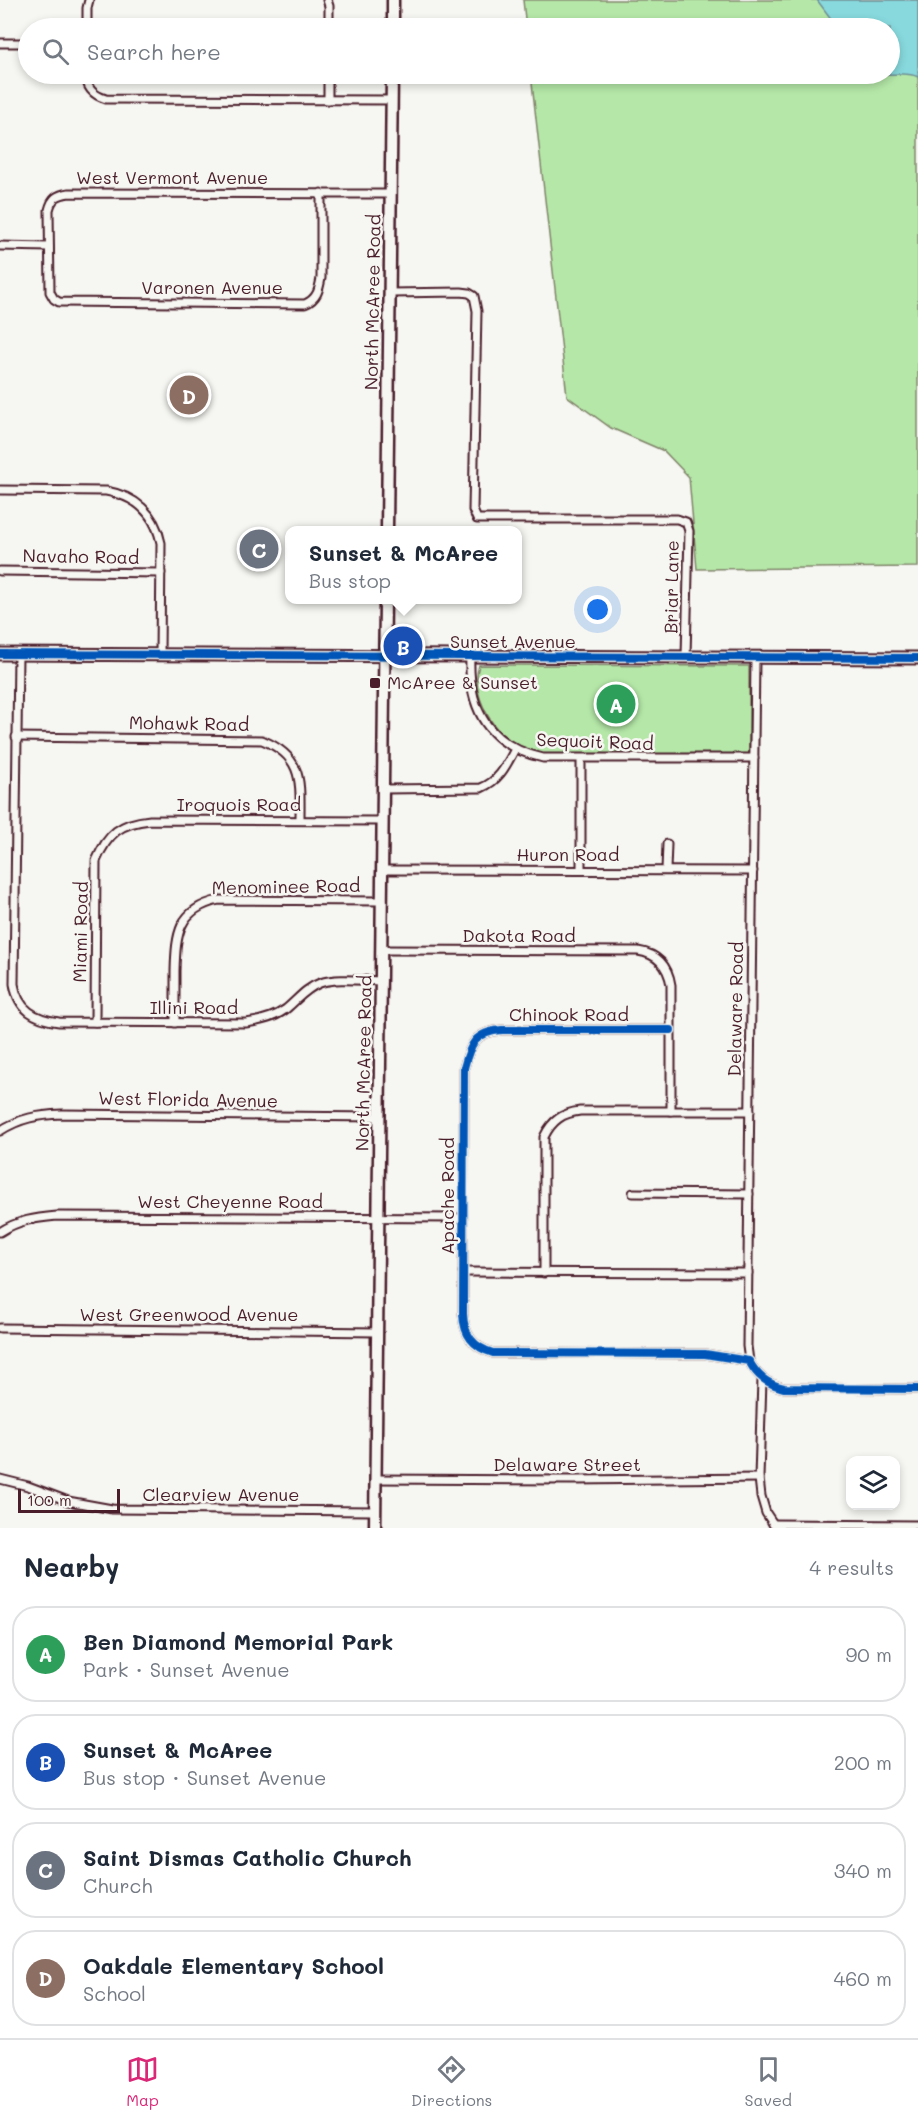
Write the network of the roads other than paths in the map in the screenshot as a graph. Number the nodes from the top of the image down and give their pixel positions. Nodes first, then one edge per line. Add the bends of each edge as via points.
1 (89, 0) edge
2 (327, 0) edge
3 (393, 0) edge
4 (87, 18) edge
5 (329, 18) edge
6 (393, 18) edge
7 (0, 42) edge
8 (18, 43) edge
9 (88, 84) edge
10 (328, 84) edge
11 (392, 84) edge
12 (328, 100) junction
13 (392, 100) junction
14 (321, 192) junction
15 (391, 194) junction
16 (0, 246) edge
17 (49, 247) junction
18 (390, 293) junction
19 (0, 490) edge
20 (387, 526) edge
21 (0, 571) edge
22 (161, 573) junction
23 (386, 604) edge
24 (0, 654) edge
25 (18, 654) junction
26 (160, 655) junction
27 (385, 656) junction
28 (470, 657) junction
29 (686, 657) junction
30 (755, 658) junction
31 (918, 658) edge
32 (16, 737) junction
33 (515, 749) junction
34 (754, 758) junction
35 (581, 759) junction
36 (383, 789) junction
37 (300, 820) junction
38 (383, 821) junction
39 (103, 844) joint
40 (667, 844) dead end
41 (383, 870) junction
42 (581, 870) junction
43 (666, 870) junction
44 (753, 871) junction
45 (382, 902) junction
46 (382, 950) junction
47 (382, 981) junction
48 (95, 1022) junction
49 (175, 1023) junction
50 (671, 1030) junction
51 (471, 1043) joint
52 (671, 1111) junction
53 (750, 1111) junction
54 (379, 1117) junction
55 (0, 1131) edge
56 (633, 1193) dead end
57 (749, 1194) junction
58 (378, 1218) junction
59 (463, 1218) junction
60 (0, 1232) edge
61 (463, 1272) junction
62 (544, 1273) junction
63 (748, 1273) junction
64 (0, 1328) edge
65 (377, 1332) junction
66 (749, 1361) junction
67 (762, 1379) junction
68 (918, 1389) edge
69 (759, 1478) junction
70 (0, 1479) edge
71 (375, 1479) junction
72 (375, 1511) junction
73 (918, 1525) edge
74 (775, 1526) edge
75 (375, 1528) edge

1 - 4 street
2 - 5 street
3 - 6 street
7 - 8 street
9 - 12 street via 92,93 106,99
10 - 12 street
11 - 13 street, North McAree Road
12 - 13 street
13 - 15 street, North McAree Road
14 - 15 street, West Vermont Avenue
14 - 17 street, West Vermont Avenue via 61,194 51,202
14 - 17 street, Varonen Avenue via 320,289 305,304 59,302 50,292
15 - 18 street, North McAree Road
16 - 17 street
18 - 20 street, North McAree Road
18 - 29 street, Briar Lane via 474,296 477,330 473,510 477,519 682,520 688,524
19 - 22 street via 120,494 152,517 161,543
21 - 22 street, Navaho Road
22 - 26 street
23 - 27 street, North McAree Road
24 - 25 street, Sunset Avenue
25 - 26 street, Sunset Avenue
25 - 32 street
26 - 27 street, Sunset Avenue
27 - 28 street, Sunset Avenue
27 - 36 street, North McAree Road
28 - 29 street, Sunset Avenue
28 - 33 street via 476,707 494,732
29 - 30 street, Sunset Avenue
30 - 31 street, Sunset Avenue
30 - 34 street, Delaware Road
32 - 37 street, Mohawk Road via 262,740 282,750 295,767 300,778
32 - 48 street, Illini Road via 16,994 24,1008 37,1018
33 - 35 street, Sequoit Road via 543,758
33 - 36 street, Sequoit Road via 497,778 481,788
34 - 35 street, Sequoit Road
34 - 44 street, Delaware Road
35 - 42 street
36 - 38 street, North McAree Road
37 - 38 street, Iroquois Road
37 - 39 street, Iroquois Road via 135,821
38 - 41 street, North McAree Road
39 - 48 street, Miami Road via 96,861
40 - 43 street
41 - 42 street, Huron Road
41 - 45 street, North McAree Road
42 - 43 street, Huron Road
43 - 44 street, Huron Road
44 - 53 street, Delaware Road
45 - 46 street, North McAree Road
45 - 49 street, Menominee Road via 219,900 192,910 177,935
46 - 47 street, North McAree Road
46 - 50 street, Dakota Road via 638,951 654,955 670,977
47 - 49 street, Illini Road via 320,983 275,1016 260,1022
47 - 54 street, North McAree Road
48 - 49 street, Illini Road
50 - 51 street, Chinook Road via 502,1030 491,1031
50 - 52 street
51 - 59 street, Apache Road via 464,1068
52 - 53 street
52 - 62 street via 568,1112 549,1126 544,1137
53 - 57 street, Delaware Road
54 - 55 street, West Florida Avenue via 62,1114 28,1117
54 - 58 street, North McAree Road
56 - 57 street
57 - 63 street, Delaware Road
58 - 59 street, West Cheyenne Road
58 - 60 street, West Cheyenne Road via 57,1216 19,1222
58 - 65 street, North McAree Road
59 - 61 street, Apache Road
61 - 62 street
61 - 66 street, Apache Road via 464,1328 476,1345 493,1353 705,1354
62 - 63 street
63 - 66 street, Delaware Road
64 - 65 street, West Greenwood Avenue
65 - 71 street, North McAree Road
66 - 67 street
67 - 68 street via 784,1388
67 - 69 street
69 - 71 street, Delaware Street
69 - 74 street via 766,1513
70 - 72 street, Clearview Avenue via 68,1501 112,1509
71 - 72 street, North McAree Road
72 - 75 street, North McAree Road
73 - 74 street

